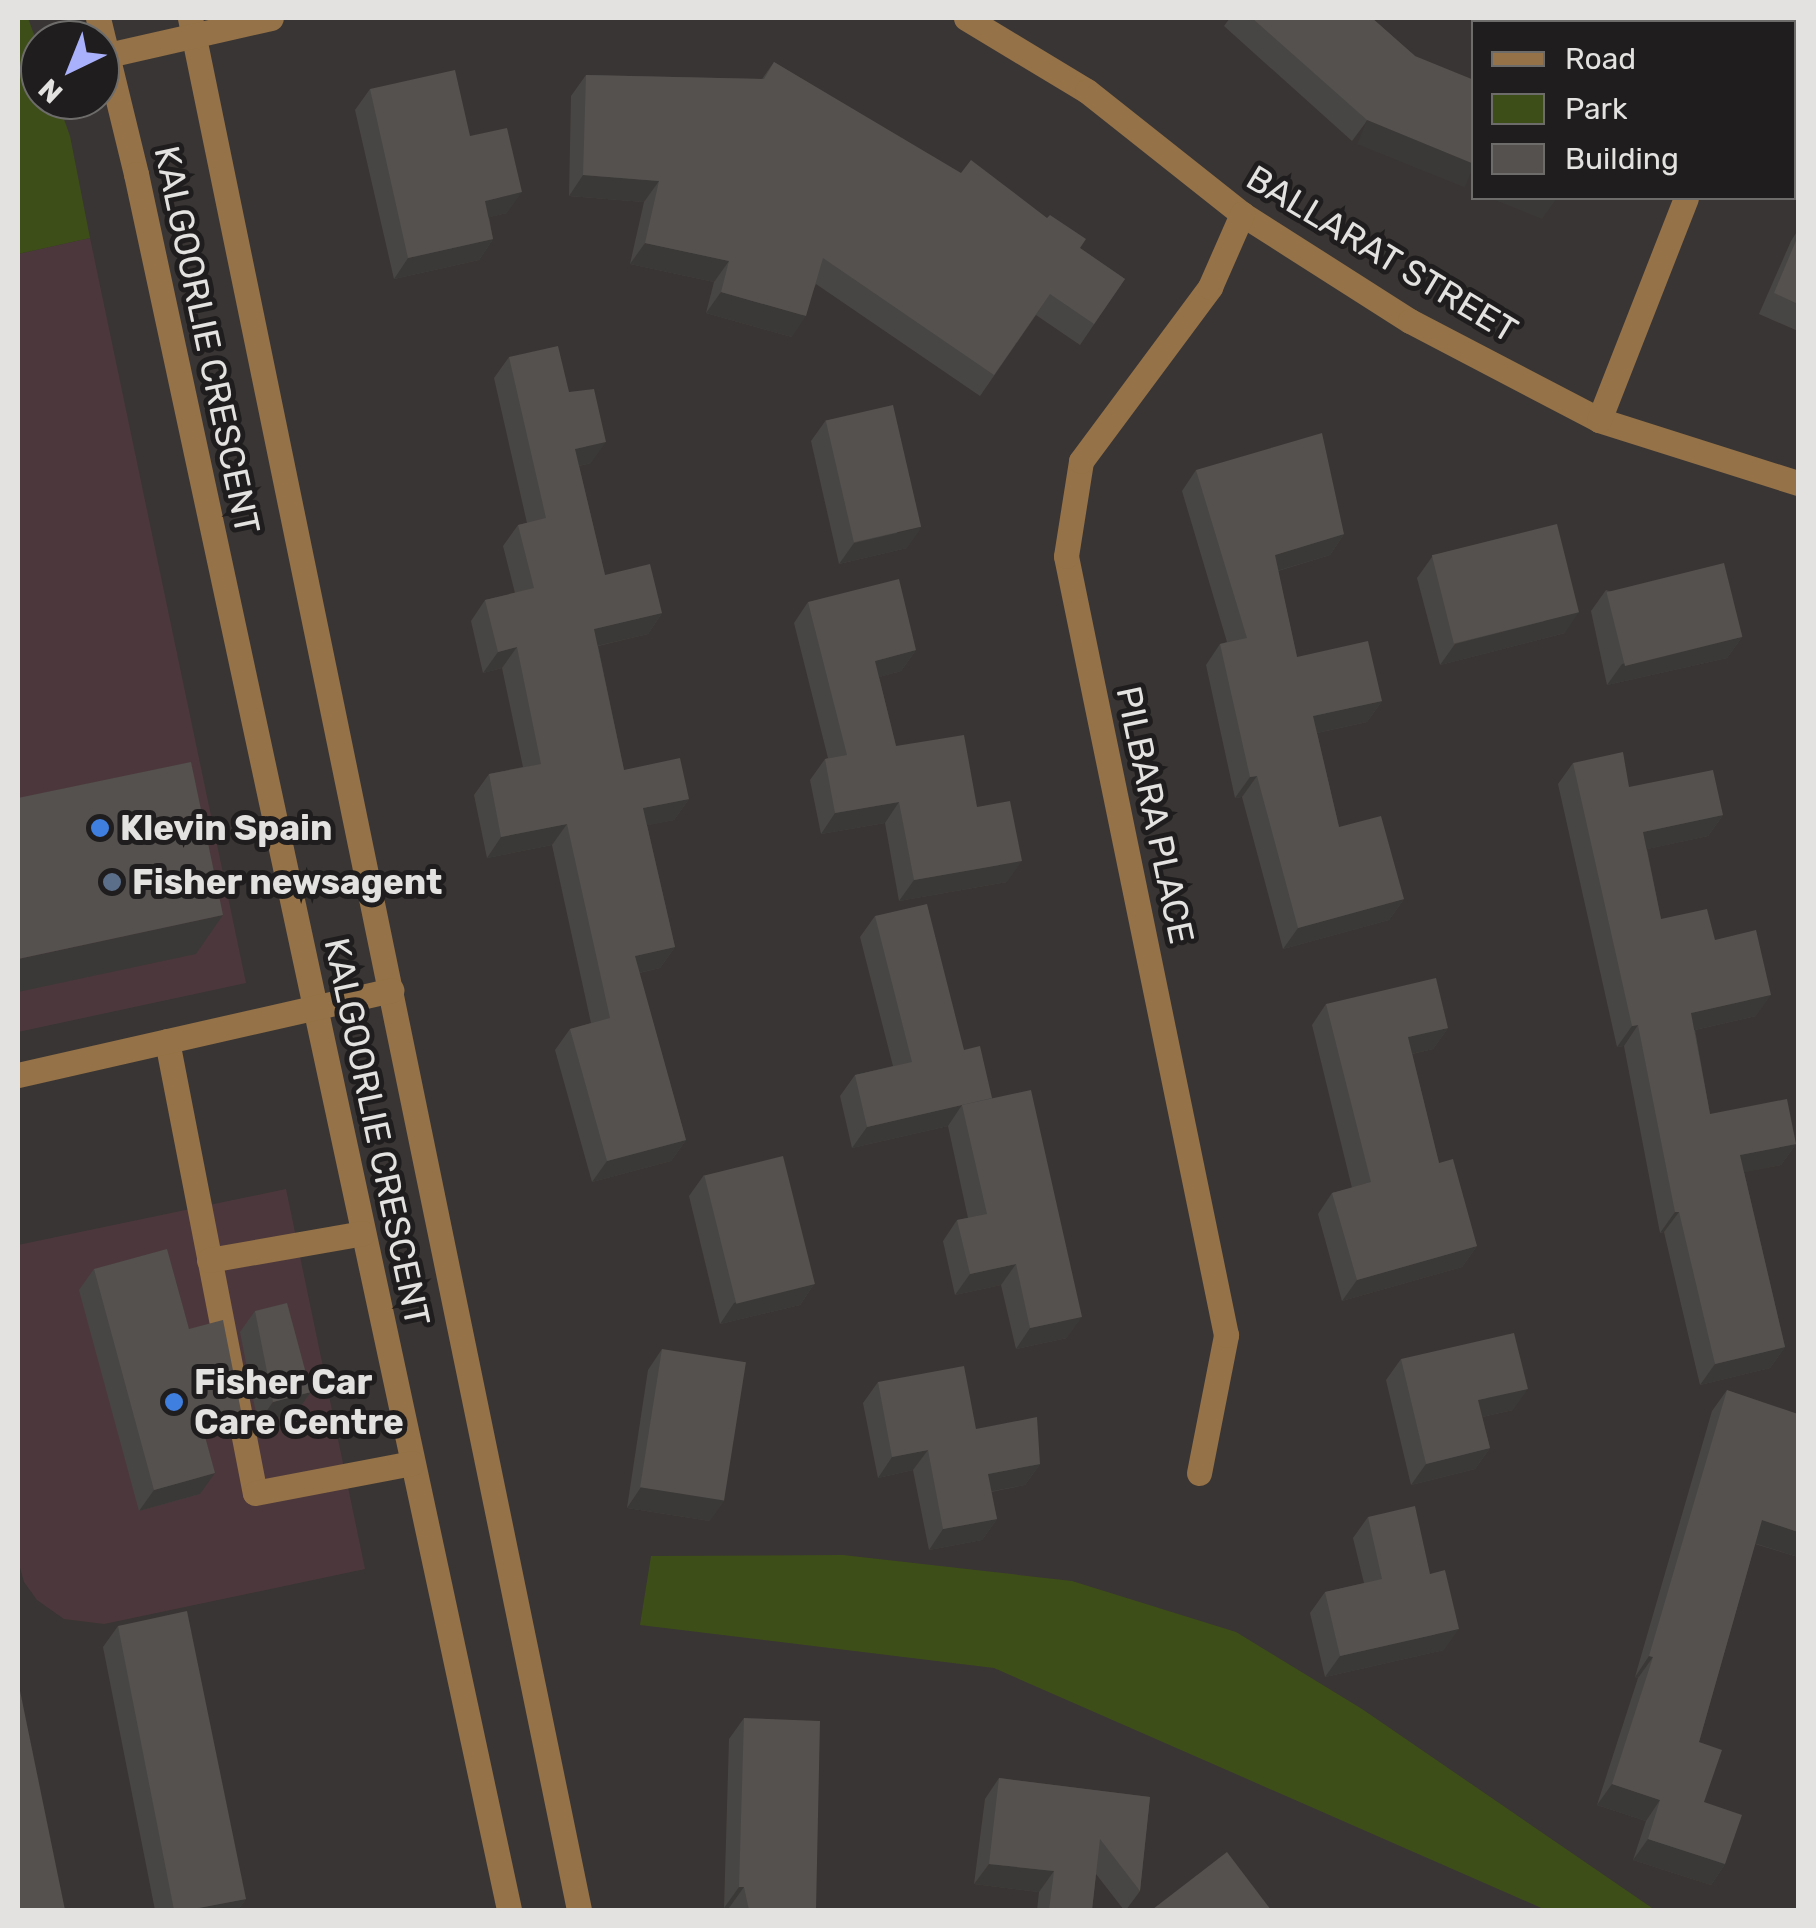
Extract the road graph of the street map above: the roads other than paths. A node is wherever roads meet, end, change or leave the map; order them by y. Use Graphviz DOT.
graph roads {
  1 [pos="271,18"];
  2 [pos="966,18"];
  3 [pos="193,28"];
  4 [pos="120,52"];
  5 [pos="120,111"];
  6 [pos="1685,200"];
  7 [pos="1242,214"];
  8 [pos="1598,420"];
  9 [pos="1798,482"];
  10 [pos="391,990"];
  11 [pos="314,1007"];
  12 [pos="167,1041"];
  13 [pos="18,1075"];
  14 [pos="363,1233"];
  15 [pos="210,1260"];
  16 [pos="412,1463"];
  17 [pos="1199,1473"];
  18 [pos="508,1910"];
  19 [pos="579,1910"];
  1 -- 3 [label="street"];
  2 -- 7 [label="street, BALLARAT STREET"];
  3 -- 4 [label="street"];
  3 -- 10 [label="street, KALGOORLIE CRESCENT"];
  5 -- 11 [label="street, KALGOORLIE CRESCENT"];
  6 -- 8 [label="street"];
  7 -- 8 [label="street, BALLARAT STREET"];
  7 -- 17 [label="street, PILBARA PLACE"];
  8 -- 9 [label="street, BALLARAT STREET"];
  10 -- 11 [label="street"];
  10 -- 19 [label="street, KALGOORLIE CRESCENT"];
  11 -- 12 [label="street"];
  11 -- 14 [label="street, KALGOORLIE CRESCENT"];
  12 -- 13 [label="street"];
  12 -- 15 [label="street"];
  14 -- 15 [label="street"];
  14 -- 16 [label="street, KALGOORLIE CRESCENT"];
  15 -- 16 [label="street"];
  16 -- 18 [label="street, KALGOORLIE CRESCENT"];
}
